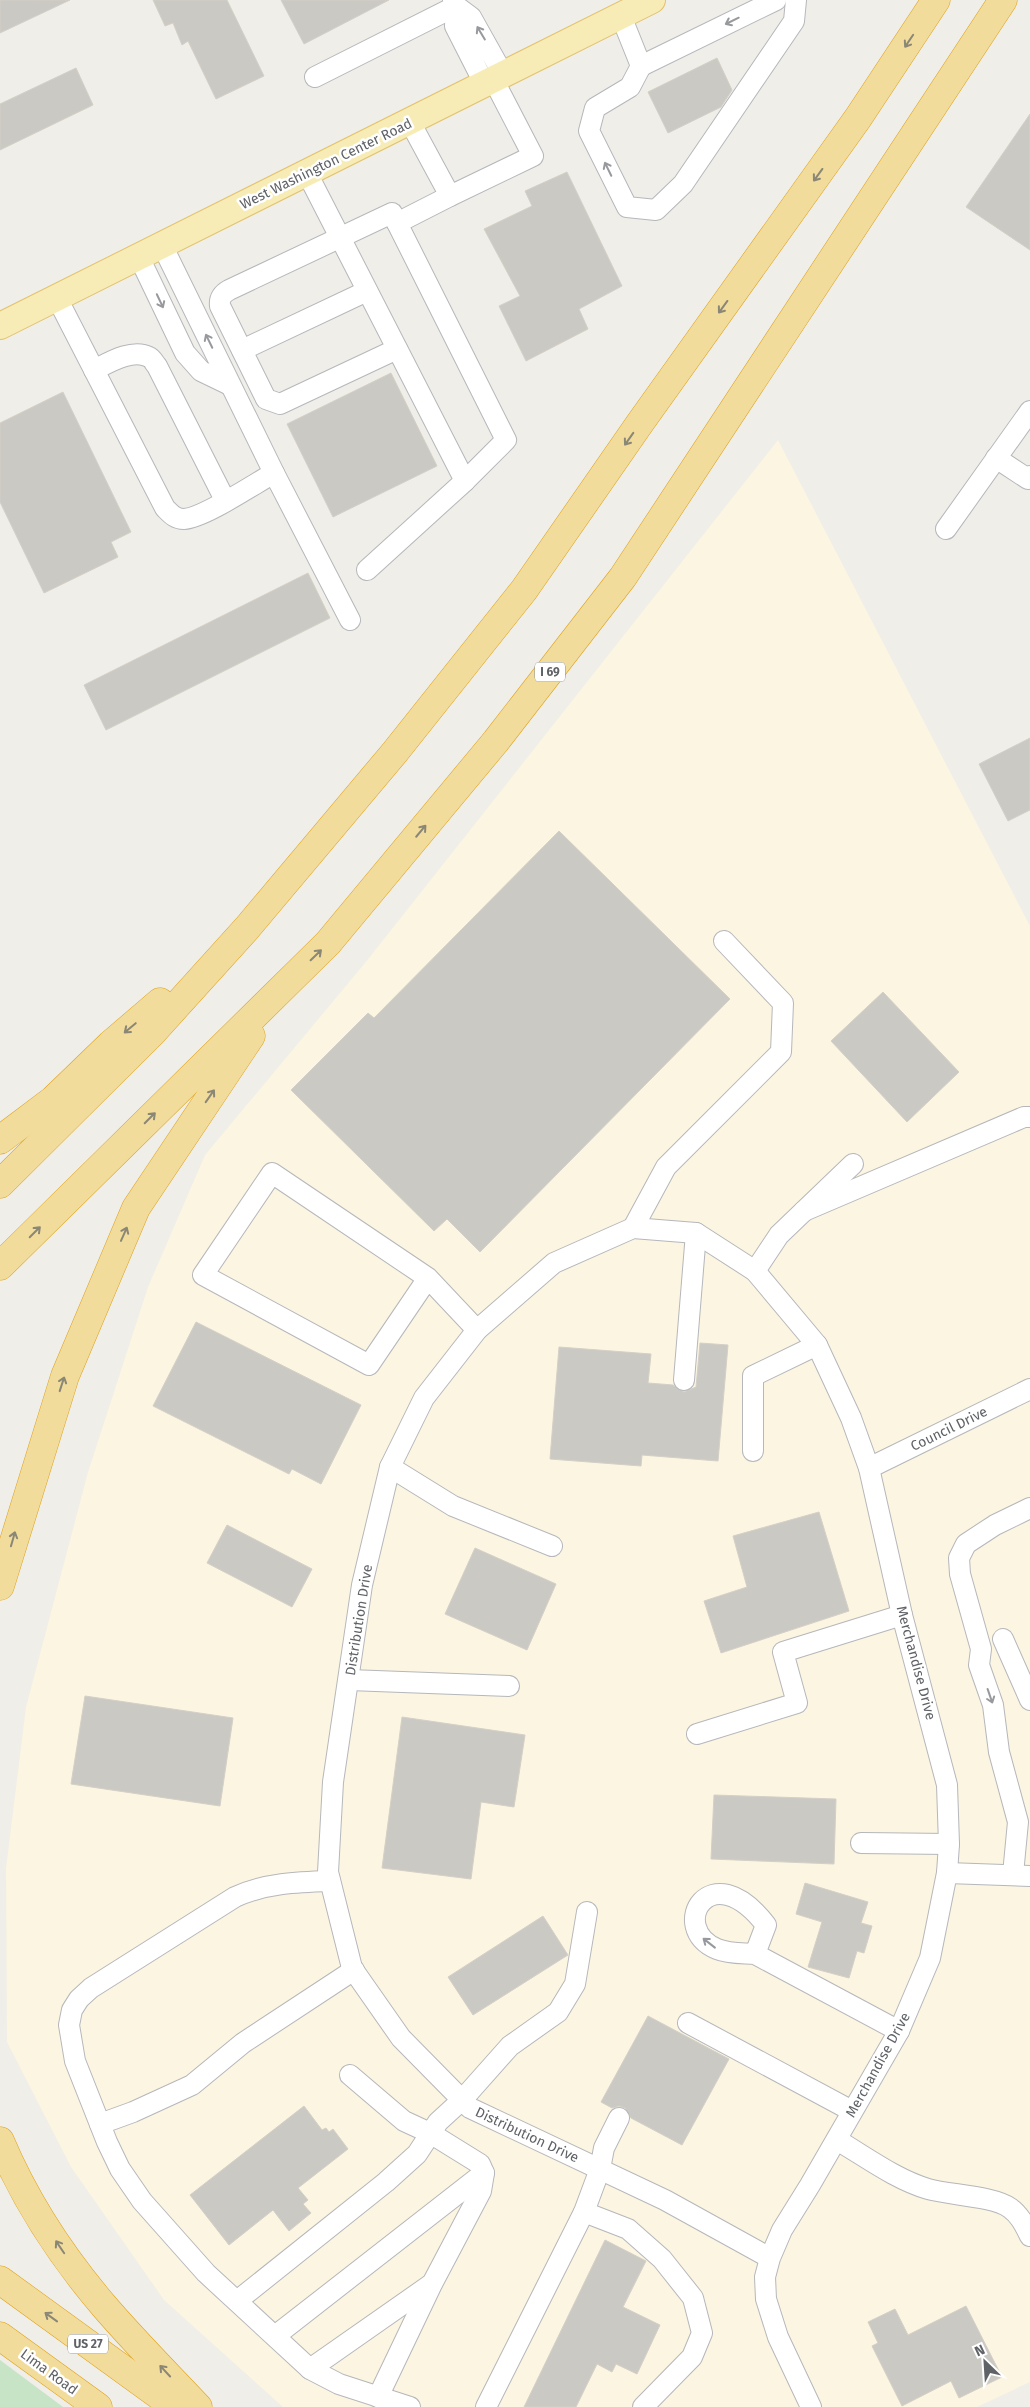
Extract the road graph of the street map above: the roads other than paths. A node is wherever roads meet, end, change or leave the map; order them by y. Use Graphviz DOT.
graph roads {
  1 [pos="652,0"];
  2 [pos="776,0"];
  3 [pos="796,0"];
  4 [pos="936,0"];
  5 [pos="1003,0"];
  6 [pos="454,3"];
  7 [pos="621,16"];
  8 [pos="641,66"];
  9 [pos="315,77"];
  10 [pos="495,80"];
  11 [pos="410,122"];
  12 [pos="307,173"];
  13 [pos="450,196"];
  14 [pos="397,223"];
  15 [pos="340,238"];
  16 [pos="162,245"];
  17 [pos="139,257"];
  18 [pos="367,291"];
  19 [pos="57,298"];
  20 [pos="0,326"];
  21 [pos="397,349"];
  22 [pos="242,350"];
  23 [pos="94,370"];
  24 [pos="230,385"];
  25 [pos="1030,411"];
  26 [pos="996,458"];
  27 [pos="274,473"];
  28 [pos="1029,479"];
  29 [pos="465,481"];
  30 [pos="225,500"];
  31 [pos="946,529"];
  32 [pos="367,570"];
  33 [pos="350,620"];
  34 [pos="247,928"];
  35 [pos="724,941"];
  36 [pos="288,982"];
  37 [pos="1030,1117"];
  38 [pos="0,1140"];
  39 [pos="853,1164"];
  40 [pos="0,1184"];
  41 [pos="804,1211"];
  42 [pos="633,1228"];
  43 [pos="696,1233"];
  44 [pos="0,1266"];
  45 [pos="755,1271"];
  46 [pos="428,1278"];
  47 [pos="477,1330"];
  48 [pos="817,1345"];
  49 [pos="684,1380"];
  50 [pos="1030,1389"];
  51 [pos="753,1451"];
  52 [pos="390,1467"];
  53 [pos="868,1468"];
  54 [pos="1030,1508"];
  55 [pos="552,1546"];
  56 [pos="0,1586"];
  57 [pos="902,1615"];
  58 [pos="1003,1639"];
  59 [pos="349,1680"];
  60 [pos="509,1686"];
  61 [pos="1030,1700"];
  62 [pos="697,1734"];
  63 [pos="861,1843"];
  64 [pos="949,1844"];
  65 [pos="947,1873"];
  66 [pos="1022,1875"];
  67 [pos="330,1881"];
  68 [pos="587,1912"];
  69 [pos="755,1954"];
  70 [pos="354,1970"];
  71 [pos="688,2023"];
  72 [pos="899,2031"];
  73 [pos="350,2075"];
  74 [pos="462,2100"];
  75 [pos="852,2111"];
  76 [pos="619,2118"];
  77 [pos="100,2124"];
  78 [pos="430,2133"];
  79 [pos="837,2140"];
  80 [pos="0,2141"];
  81 [pos="600,2169"];
  82 [pos="484,2173"];
  83 [pos="584,2212"];
  84 [pos="1030,2236"];
  85 [pos="770,2258"];
  86 [pos="0,2280"];
  87 [pos="432,2284"];
  88 [pos="237,2301"];
  89 [pos="0,2336"];
  90 [pos="275,2336"];
  91 [pos="310,2368"];
  92 [pos="378,2397"];
  93 [pos="98,2407"];
  94 [pos="176,2407"];
  95 [pos="198,2407"];
  96 [pos="410,2407"];
  97 [pos="486,2407"];
  98 [pos="643,2407"];
  99 [pos="811,2407"];
  1 -- 7 [label="main road, West Washington Center Road"];
  2 -- 8 [label="street, one-way"];
  3 -- 8 [label="street, one-way"];
  4 -- 34 [label="highway, one-way"];
  36 -- 5 [label="highway, I 69, one-way"];
  6 -- 9 [label="street"];
  6 -- 10 [label="street"];
  7 -- 8 [label="street"];
  7 -- 10 [label="main road, West Washington Center Road"];
  10 -- 11 [label="main road, West Washington Center Road"];
  10 -- 13 [label="street"];
  11 -- 12 [label="main road, West Washington Center Road"];
  11 -- 13 [label="street"];
  12 -- 15 [label="street"];
  12 -- 16 [label="main road, West Washington Center Road"];
  13 -- 14 [label="street"];
  14 -- 15 [label="street"];
  14 -- 29 [label="street"];
  15 -- 18 [label="street"];
  15 -- 22 [label="street"];
  16 -- 17 [label="main road, West Washington Center Road"];
  24 -- 16 [label="street, one-way"];
  17 -- 19 [label="main road, West Washington Center Road"];
  17 -- 24 [label="street, one-way"];
  18 -- 21 [label="street"];
  18 -- 22 [label="street"];
  19 -- 20 [label="main road, West Washington Center Road"];
  19 -- 23 [label="street"];
  21 -- 22 [label="street"];
  21 -- 29 [label="street"];
  23 -- 30 [label="street"];
  23 -- 30 [label="street"];
  24 -- 27 [label="street"];
  25 -- 26 [label="street"];
  26 -- 28 [label="street"];
  26 -- 31 [label="street"];
  27 -- 30 [label="street"];
  27 -- 33 [label="street"];
  29 -- 32 [label="street"];
  34 -- 38 [label="highway, one-way"];
  34 -- 40 [label="highway"];
  35 -- 42 [label="street"];
  44 -- 36 [label="highway, I 69, one-way"];
  56 -- 36 [label="highway, one-way"];
  37 -- 41 [label="street"];
  39 -- 41 [label="street"];
  41 -- 45 [label="street"];
  42 -- 43 [label="street, Distribution Drive"];
  42 -- 47 [label="street, Distribution Drive"];
  43 -- 45 [label="street, Distribution Drive"];
  43 -- 49 [label="street"];
  45 -- 48 [label="street, Distribution Drive"];
  46 -- 46 [label="street"];
  46 -- 47 [label="street"];
  47 -- 52 [label="street, Distribution Drive"];
  48 -- 51 [label="street"];
  48 -- 53 [label="street, Distribution Drive"];
  50 -- 53 [label="street, Council Drive"];
  52 -- 55 [label="street"];
  52 -- 59 [label="street, Distribution Drive"];
  53 -- 57 [label="street, Merchandise Drive"];
  54 -- 66 [label="street, one-way"];
  57 -- 62 [label="street"];
  57 -- 64 [label="street, Merchandise Drive"];
  58 -- 61 [label="street"];
  59 -- 60 [label="street"];
  59 -- 67 [label="street, Distribution Drive"];
  63 -- 64 [label="street"];
  64 -- 65 [label="street, Merchandise Drive"];
  65 -- 66 [label="street"];
  65 -- 72 [label="street, Merchandise Drive"];
  67 -- 70 [label="street, Distribution Drive"];
  67 -- 77 [label="street"];
  68 -- 74 [label="street"];
  69 -- 69 [label="street, one-way"];
  69 -- 72 [label="street"];
  70 -- 74 [label="street, Distribution Drive"];
  70 -- 77 [label="street"];
  71 -- 75 [label="street"];
  72 -- 75 [label="street, Merchandise Drive"];
  73 -- 78 [label="street"];
  74 -- 78 [label="street"];
  74 -- 81 [label="street, Distribution Drive"];
  75 -- 79 [label="street, Merchandise Drive"];
  76 -- 81 [label="street"];
  77 -- 88 [label="street"];
  78 -- 82 [label="street"];
  78 -- 88 [label="street"];
  79 -- 84 [label="street"];
  79 -- 85 [label="street, Merchandise Drive"];
  95 -- 80 [label="highway, one-way"];
  81 -- 83 [label="street"];
  81 -- 85 [label="street, Distribution Drive"];
  82 -- 87 [label="street"];
  82 -- 90 [label="street"];
  83 -- 97 [label="street"];
  83 -- 98 [label="street"];
  85 -- 99 [label="street, Merchandise Drive"];
  94 -- 86 [label="highway, US 27, one-way"];
  87 -- 91 [label="street"];
  87 -- 92 [label="street"];
  88 -- 90 [label="street"];
  89 -- 93 [label="highway, Lima Road"];
  90 -- 91 [label="street"];
  91 -- 92 [label="street"];
  92 -- 96 [label="street"];
}
